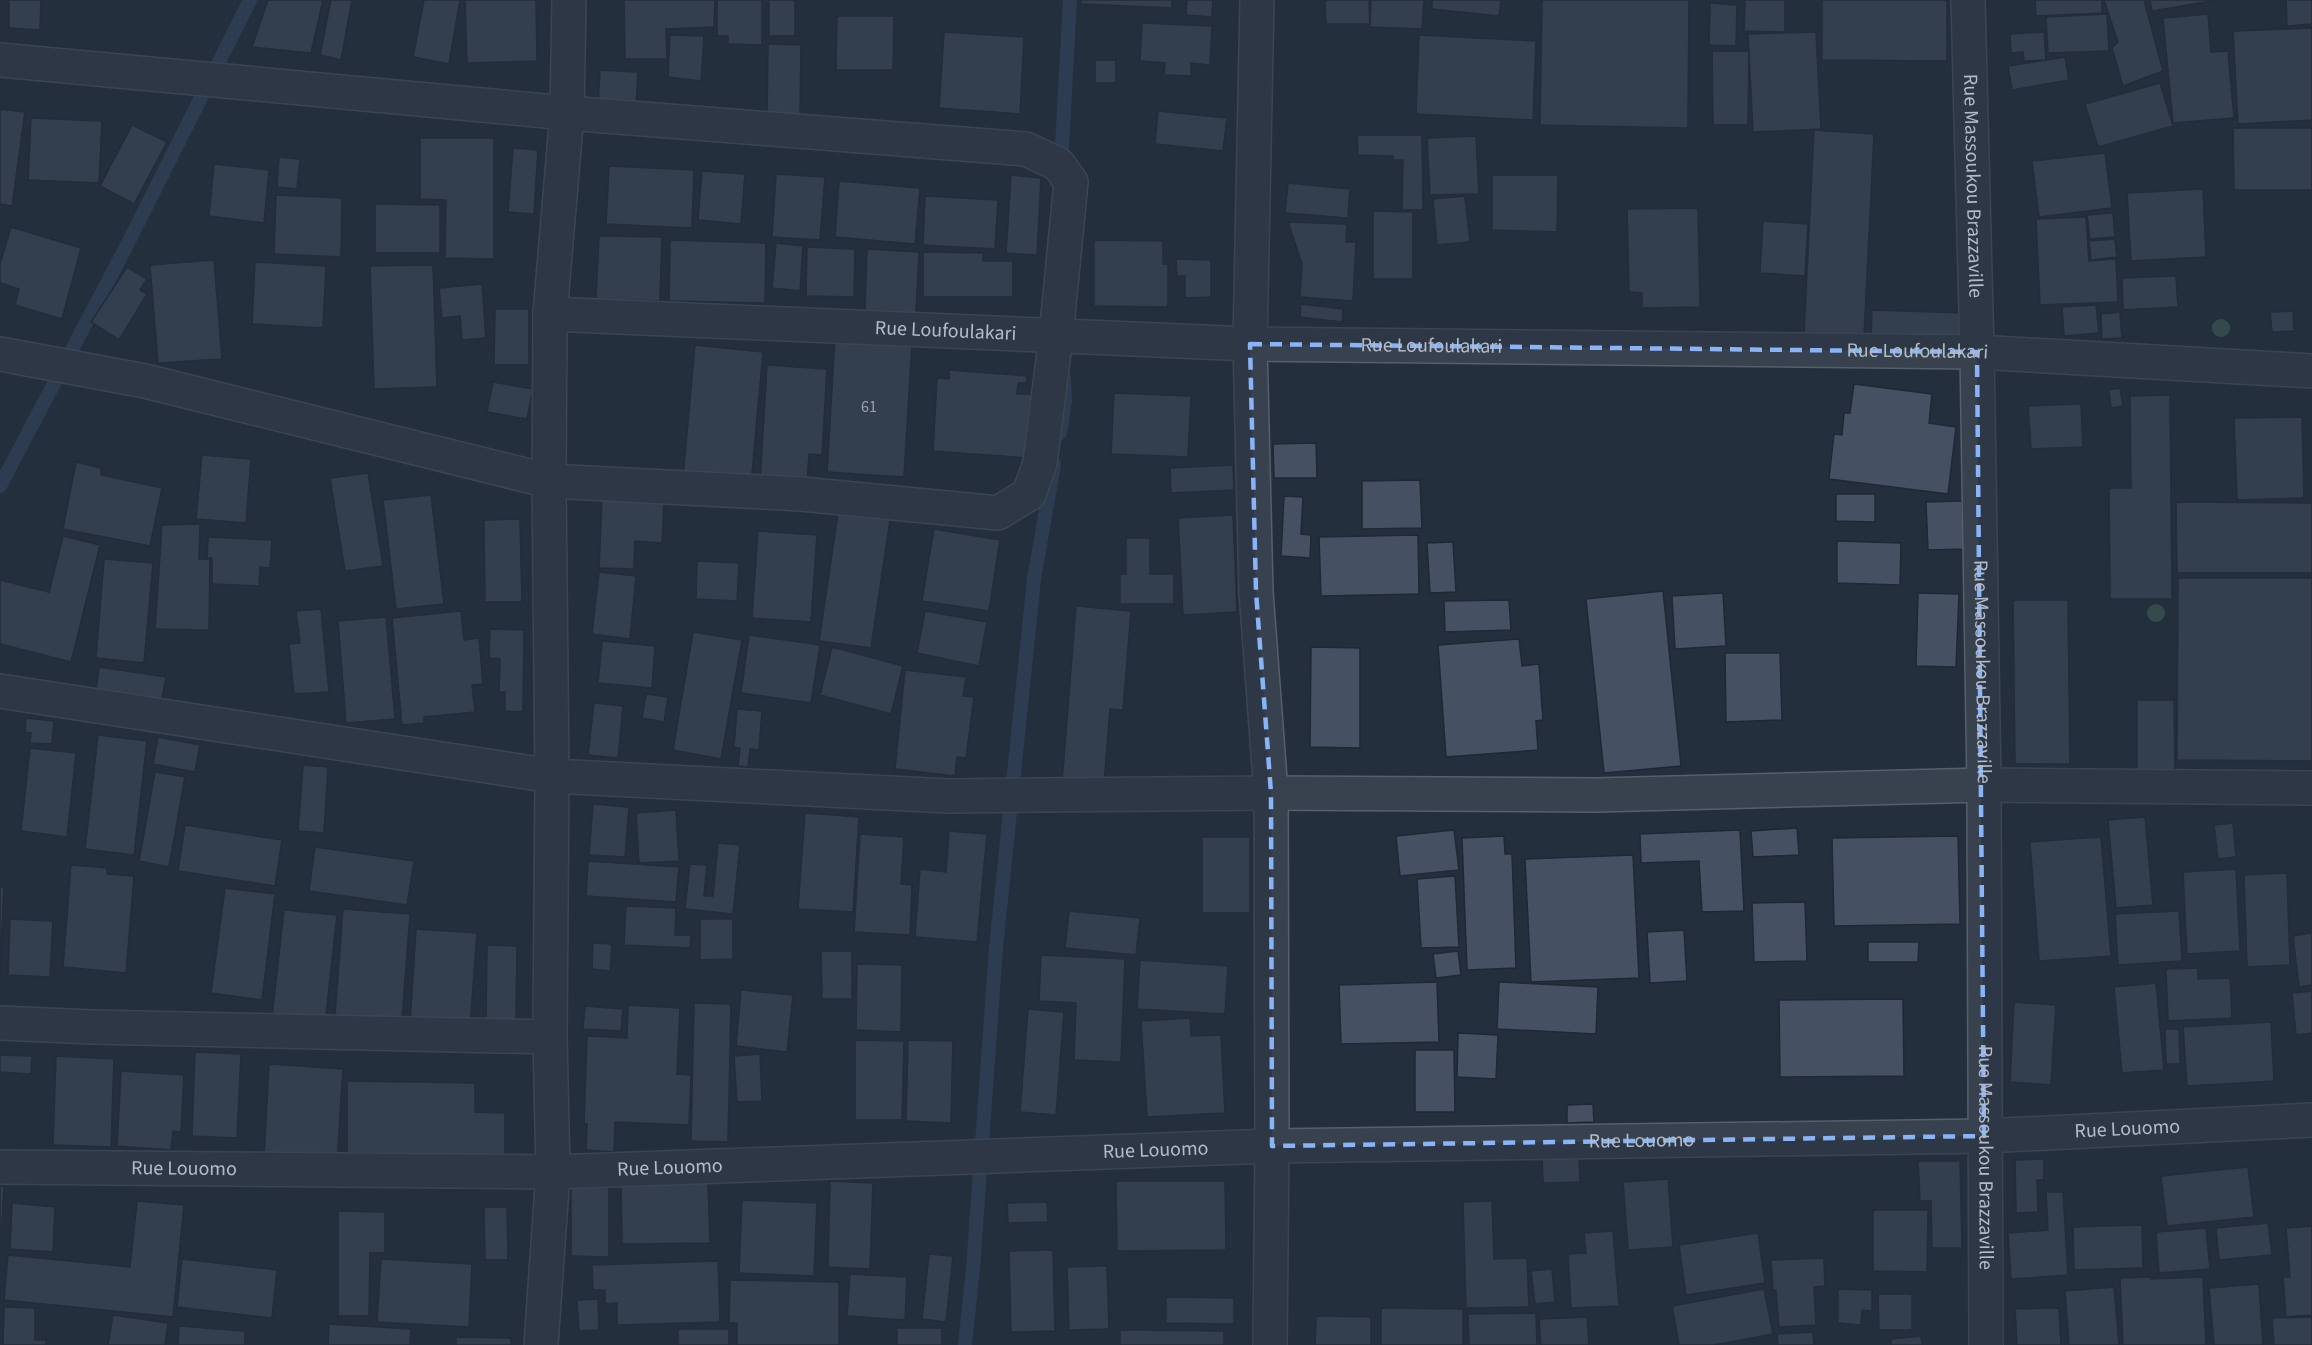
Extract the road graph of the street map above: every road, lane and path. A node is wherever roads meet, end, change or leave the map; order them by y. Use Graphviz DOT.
graph roads {
  1 [pos="569,0"];
  2 [pos="1257,0"];
  3 [pos="1968,0"];
  4 [pos="0,60"];
  5 [pos="567,113"];
  6 [pos="550,314"];
  7 [pos="1056,336"];
  8 [pos="1250,344"];
  9 [pos="1977,352"];
  10 [pos="0,354"];
  11 [pos="2312,371"];
  12 [pos="549,481"];
  13 [pos="0,691"];
  14 [pos="552,776"];
  15 [pos="1984,785"];
  16 [pos="2312,788"];
  17 [pos="1271,793"];
  18 [pos="0,1023"];
  19 [pos="550,1037"];
  20 [pos="2312,1120"];
  21 [pos="1984,1136"];
  22 [pos="1272,1146"];
  23 [pos="0,1167"];
  24 [pos="553,1172"];
  25 [pos="542,1345"];
  26 [pos="1270,1345"];
  27 [pos="1986,1345"];
  1 -- 5 [label="street"];
  2 -- 8 [label="street"];
  3 -- 9 [label="street, Rue Massoukou Brazzaville"];
  4 -- 5 [label="street"];
  5 -- 6 [label="street"];
  5 -- 7 [label="street"];
  6 -- 7 [label="street, Rue Loufoulakari"];
  6 -- 12 [label="street"];
  7 -- 8 [label="street, Rue Loufoulakari"];
  7 -- 12 [label="street"];
  8 -- 9 [label="street, Rue Loufoulakari"];
  8 -- 17 [label="street"];
  9 -- 11 [label="street, Rue Loufoulakari"];
  9 -- 15 [label="street, Rue Massoukou Brazzaville"];
  10 -- 12 [label="street"];
  12 -- 14 [label="street"];
  13 -- 14 [label="street"];
  14 -- 17 [label="street"];
  14 -- 19 [label="street"];
  15 -- 16 [label="street"];
  15 -- 17 [label="street"];
  15 -- 21 [label="street, Rue Massoukou Brazzaville"];
  17 -- 22 [label="street"];
  18 -- 19 [label="street"];
  19 -- 24 [label="street"];
  20 -- 21 [label="street, Rue Louomo"];
  21 -- 22 [label="street, Rue Louomo"];
  21 -- 27 [label="street, Rue Massoukou Brazzaville"];
  22 -- 24 [label="street, Rue Louomo"];
  22 -- 26 [label="street"];
  23 -- 24 [label="street, Rue Louomo"];
  24 -- 25 [label="street"];
}
